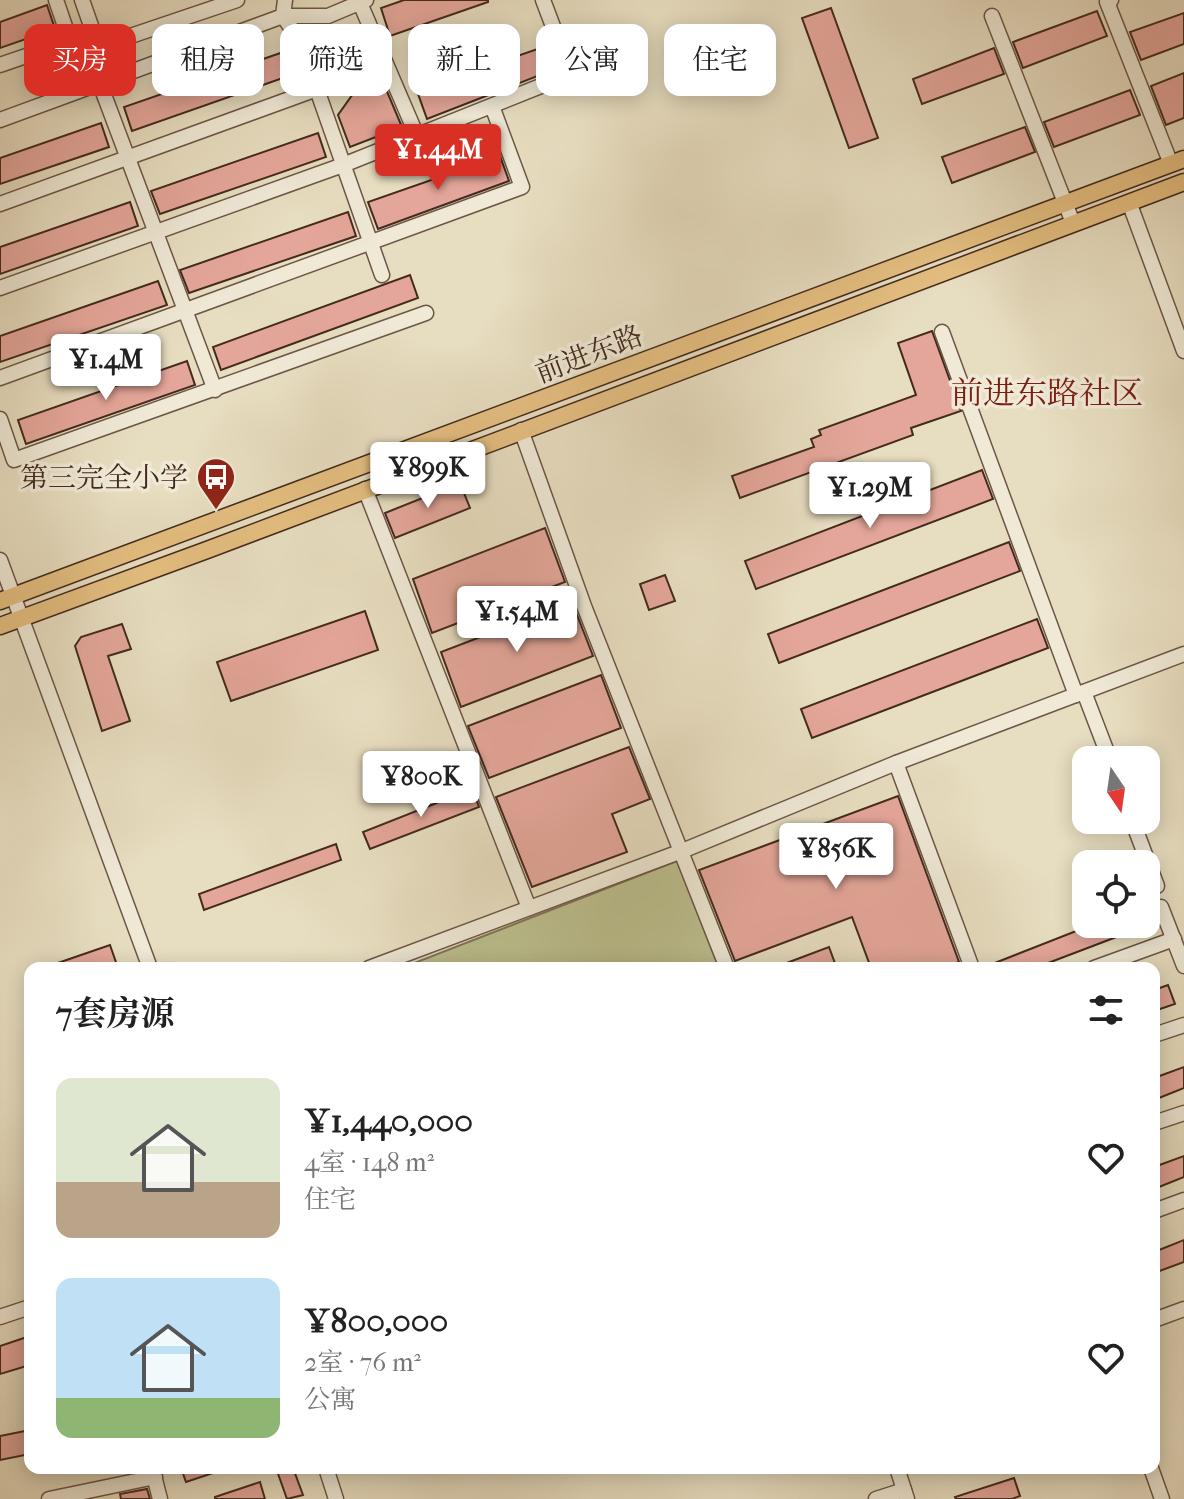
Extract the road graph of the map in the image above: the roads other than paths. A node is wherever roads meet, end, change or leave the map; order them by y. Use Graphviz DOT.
graph roads {
  1 [pos="56,0"];
  2 [pos="82,0"];
  3 [pos="237,0"];
  4 [pos="285,0"];
  5 [pos="543,0"];
  6 [pos="1111,0"];
  7 [pos="363,1"];
  8 [pos="283,16"];
  9 [pos="992,16"];
  10 [pos="64,24"];
  11 [pos="90,24"];
  12 [pos="288,24"];
  13 [pos="136,34"];
  14 [pos="24,57"];
  15 [pos="0,65"];
  16 [pos="136,71"];
  17 [pos="66,96"];
  18 [pos="109,96"];
  19 [pos="298,96"];
  20 [pos="319,96"];
  21 [pos="492,106"];
  22 [pos="0,120"];
  23 [pos="417,136"];
  24 [pos="128,158"];
  25 [pos="1177,162"];
  26 [pos="343,165"];
  27 [pos="1184,182"];
  28 [pos="1129,202"];
  29 [pos="1065,203"];
  30 [pos="0,204"];
  31 [pos="1073,223"];
  32 [pos="156,232"];
  33 [pos="371,244"];
  34 [pos="382,275"];
  35 [pos="0,288"];
  36 [pos="185,311"];
  37 [pos="426,313"];
  38 [pos="942,332"];
  39 [pos="1184,351"];
  40 [pos="0,378"];
  41 [pos="215,390"];
  42 [pos="0,419"];
  43 [pos="521,430"];
  44 [pos="365,489"];
  45 [pos="0,560"];
  46 [pos="6,599"];
  47 [pos="21,618"];
  48 [pos="0,626"];
  49 [pos="1184,654"];
  50 [pos="1080,694"];
  51 [pos="1104,746"];
  52 [pos="896,763"];
  53 [pos="682,851"];
  54 [pos="1161,907"];
  55 [pos="529,908"];
  56 [pos="1174,939"];
  57 [pos="148,962"];
  58 [pos="385,962"];
  59 [pos="725,962"];
  60 [pos="970,962"];
  61 [pos="1111,962"];
  62 [pos="1184,966"];
  63 [pos="1184,1025"];
  64 [pos="1160,1033"];
  65 [pos="1184,1113"];
  66 [pos="1160,1121"];
  67 [pos="1184,1200"];
  68 [pos="1160,1209"];
  69 [pos="24,1309"];
  70 [pos="1184,1309"];
  71 [pos="0,1317"];
  72 [pos="1160,1318"];
  73 [pos="145,1474"];
  74 [pos="154,1474"];
  75 [pos="328,1474"];
  76 [pos="899,1474"];
  77 [pos="1153,1474"];
  78 [pos="906,1494"];
  79 [pos="49,1499"];
  80 [pos="160,1499"];
  81 [pos="336,1499"];
  82 [pos="876,1499"];
  83 [pos="1162,1499"];
  1 -- 10 [label="street"];
  2 -- 11 [label="street"];
  3 -- 13 [label="street"];
  4 -- 8 [label="street"];
  5 -- 21 [label="street"];
  6 -- 25 [label="street"];
  7 -- 8 [label="street"];
  7 -- 23 [label="street"];
  8 -- 12 [label="street"];
  8 -- 16 [label="street"];
  9 -- 29 [label="street"];
  14 -- 15 [label="street"];
  17 -- 22 [label="street"];
  18 -- 24 [label="street"];
  19 -- 24 [label="street"];
  20 -- 26 [label="street"];
  21 -- 23 [label="street"];
  21 -- 33 [label="street"];
  23 -- 26 [label="street"];
  24 -- 30 [label="street"];
  24 -- 32 [label="street"];
  25 -- 29 [label="main road, 前进东路"];
  26 -- 32 [label="street"];
  26 -- 33 [label="street"];
  27 -- 28 [label="main road, 前进东路"];
  28 -- 31 [label="main road, 前进东路"];
  28 -- 39 [label="street"];
  29 -- 31 [label="street"];
  29 -- 46 [label="main road, 前进东路"];
  31 -- 43 [label="main road, 前进东路"];
  32 -- 35 [label="street"];
  32 -- 36 [label="street"];
  33 -- 34 [label="street"];
  33 -- 36 [label="street"];
  36 -- 40 [label="street"];
  36 -- 41 [label="street"];
  37 -- 41 [label="street"];
  38 -- 50 [label="street"];
  41 -- 42 [label="street"];
  43 -- 44 [label="main road, 前进东路"];
  43 -- 53 [label="street"];
  44 -- 47 [label="main road, 前进东路"];
  44 -- 55 [label="street"];
  45 -- 46 [label="street"];
  46 -- 47 [label="street"];
  47 -- 48 [label="main road, 前进东路"];
  47 -- 57 [label="street"];
  49 -- 50 [label="street"];
  50 -- 51 [label="street"];
  50 -- 52 [label="street"];
  52 -- 53 [label="street"];
  52 -- 60 [label="street"];
  53 -- 55 [label="street"];
  53 -- 59 [label="street"];
  54 -- 56 [label="street"];
  55 -- 58 [label="street"];
  56 -- 61 [label="street"];
  56 -- 62 [label="street"];
  63 -- 64 [label="street"];
  65 -- 66 [label="street"];
  67 -- 68 [label="street"];
  69 -- 71 [label="street"];
  70 -- 72 [label="street"];
  73 -- 79 [label="street"];
  74 -- 80 [label="street"];
  75 -- 81 [label="street"];
  76 -- 78 [label="street"];
  77 -- 83 [label="street"];
  78 -- 82 [label="street"];
}
